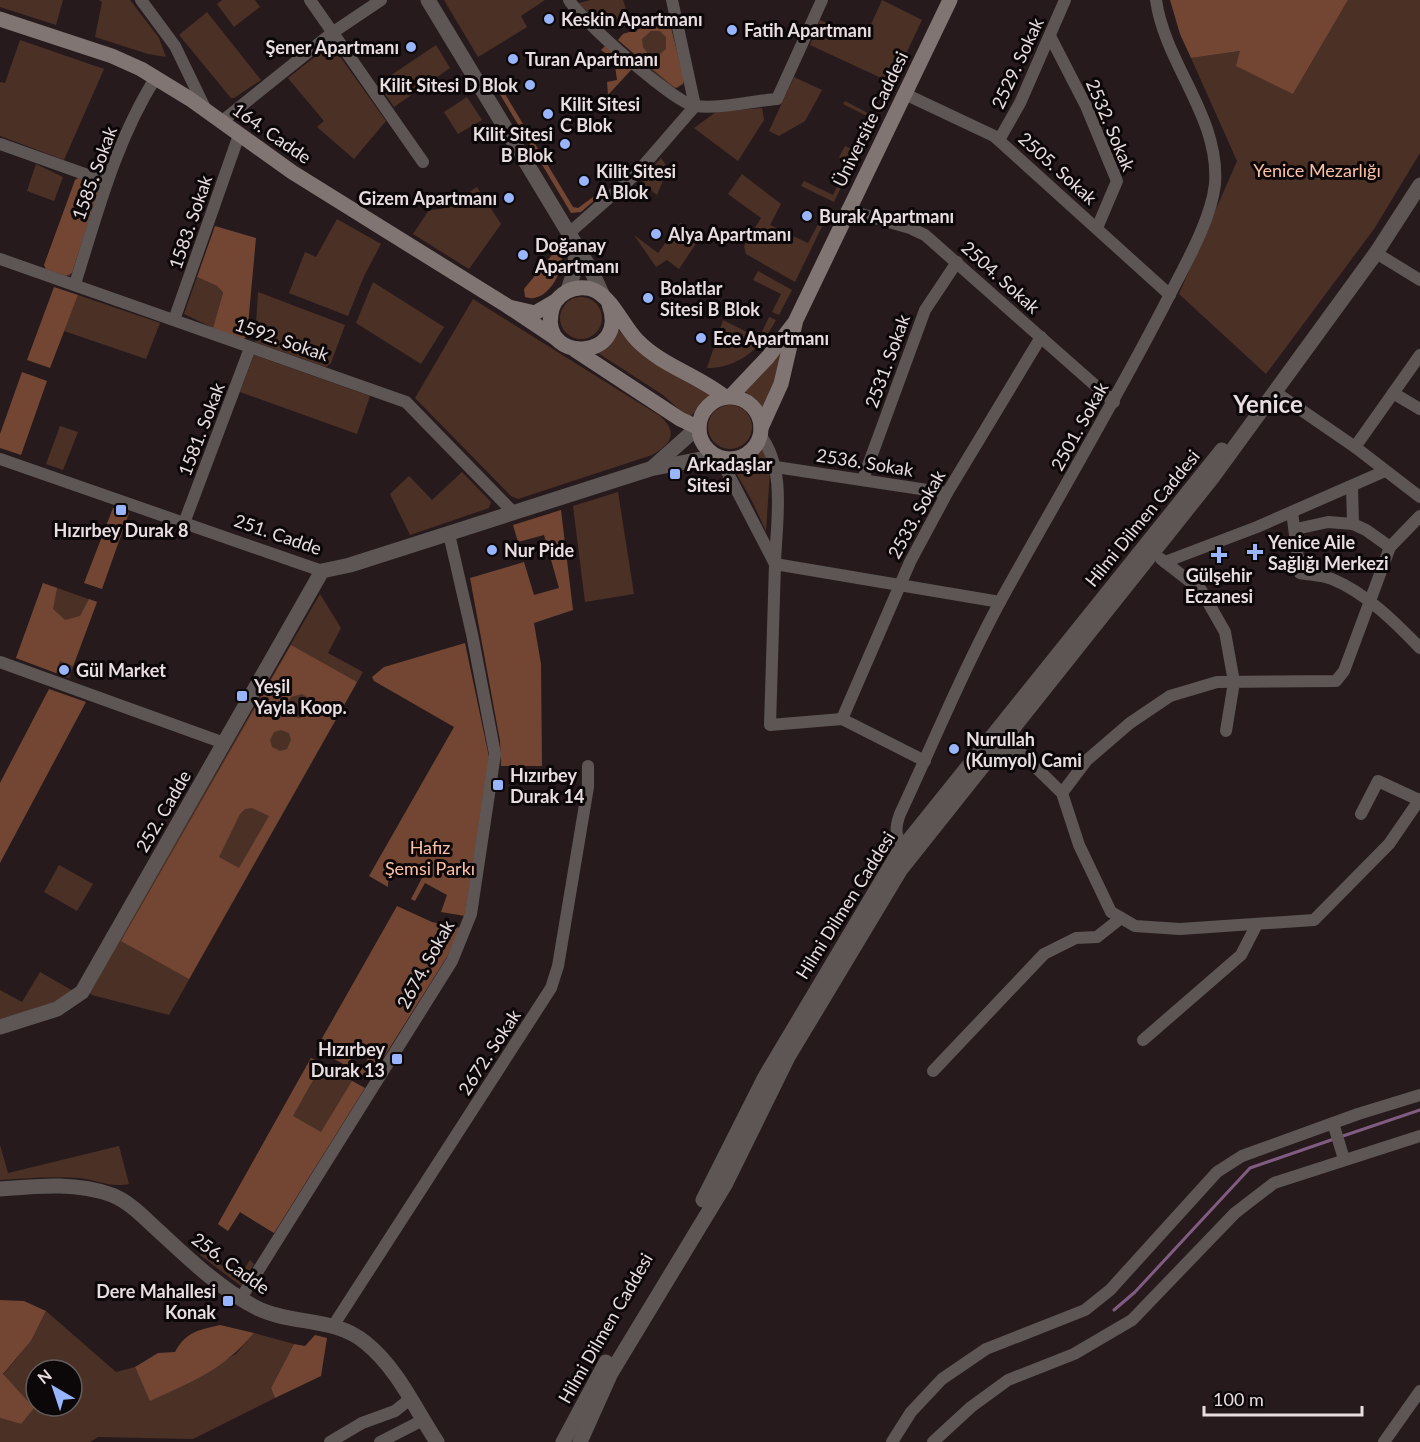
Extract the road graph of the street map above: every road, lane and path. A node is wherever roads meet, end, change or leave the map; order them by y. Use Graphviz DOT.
graph roads {
  1 [pos="141,0"];
  2 [pos="310,0"];
  3 [pos="381,0"];
  4 [pos="428,0"];
  5 [pos="569,0"];
  6 [pos="672,0"];
  7 [pos="822,0"];
  8 [pos="950,0"];
  9 [pos="1065,0"];
  10 [pos="1156,0"];
  11 [pos="0,19"];
  12 [pos="332,33"];
  13 [pos="1050,36"];
  14 [pos="156,77"];
  15 [pos="905,94"];
  16 [pos="695,106"];
  17 [pos="206,110"];
  18 [pos="221,122"];
  19 [pos="239,135"];
  20 [pos="999,140"];
  21 [pos="0,144"];
  22 [pos="423,162"];
  23 [pos="107,182"];
  24 [pos="1420,185"];
  25 [pos="847,210"];
  26 [pos="1097,228"];
  27 [pos="570,238"];
  28 [pos="1376,253"];
  29 [pos="0,260"];
  30 [pos="957,262"];
  31 [pos="1420,280"];
  32 [pos="75,284"];
  33 [pos="568,290"];
  34 [pos="1170,295"];
  35 [pos="606,300"];
  36 [pos="554,302"];
  37 [pos="509,307"];
  38 [pos="174,320"];
  39 [pos="795,321"];
  40 [pos="1041,337"];
  41 [pos="557,339"];
  42 [pos="250,348"];
  43 [pos="575,350"];
  44 [pos="1420,355"];
  45 [pos="1275,392"];
  46 [pos="1393,393"];
  47 [pos="728,397"];
  48 [pos="1114,402"];
  49 [pos="1420,410"];
  50 [pos="1260,412"];
  51 [pos="699,430"];
  52 [pos="761,431"];
  53 [pos="1355,447"];
  54 [pos="718,457"];
  55 [pos="0,459"];
  56 [pos="776,467"];
  57 [pos="650,469"];
  58 [pos="1385,471"];
  59 [pos="863,479"];
  60 [pos="1352,486"];
  61 [pos="948,493"];
  62 [pos="1420,497"];
  63 [pos="1292,512"];
  64 [pos="514,513"];
  65 [pos="1420,516"];
  66 [pos="184,523"];
  67 [pos="1353,524"];
  68 [pos="1296,529"];
  69 [pos="449,534"];
  70 [pos="1390,547"];
  71 [pos="1159,557"];
  72 [pos="775,564"];
  73 [pos="321,571"];
  74 [pos="900,583"];
  75 [pos="1000,602"];
  76 [pos="1369,603"];
  77 [pos="1420,648"];
  78 [pos="0,663"];
  79 [pos="1234,682"];
  80 [pos="843,718"];
  81 [pos="1226,730"];
  82 [pos="224,743"];
  83 [pos="994,751"];
  84 [pos="925,761"];
  85 [pos="588,766"];
  86 [pos="1062,793"];
  87 [pos="1420,800"];
  88 [pos="1361,814"];
  89 [pos="908,850"];
  90 [pos="1121,918"];
  91 [pos="1257,924"];
  92 [pos="0,1028"];
  93 [pos="1143,1040"];
  94 [pos="933,1071"];
  95 [pos="1420,1095"];
  96 [pos="1335,1129"];
  97 [pos="1420,1136"];
  98 [pos="1344,1157"];
  99 [pos="0,1189"];
  100 [pos="241,1298"];
  101 [pos="333,1326"];
  102 [pos="596,1391"];
  103 [pos="1420,1391"];
  104 [pos="410,1399"];
  105 [pos="423,1420"];
  106 [pos="330,1442"];
  107 [pos="380,1442"];
  108 [pos="437,1442"];
  109 [pos="563,1442"];
  110 [pos="580,1442"];
  111 [pos="892,1442"];
  112 [pos="933,1442"];
  113 [pos="1384,1442"];
  1 -- 17 [label="street"];
  2 -- 12 [label="street"];
  3 -- 12 [label="street"];
  4 -- 27 [label="street"];
  5 -- 16 [label="street"];
  6 -- 16 [label="street"];
  7 -- 16 [label="street"];
  8 -- 15 [label="main road, Üniversite Caddesi"];
  9 -- 13 [label="street, 2529. Sokak"];
  10 -- 34 [label="street, 2501. Sokak"];
  11 -- 14 [label="main road, 164. Cadde"];
  12 -- 18 [label="street"];
  12 -- 22 [label="street"];
  13 -- 20 [label="street, 2529. Sokak"];
  13 -- 26 [label="street, 2532. Sokak"];
  14 -- 17 [label="main road, 164. Cadde"];
  14 -- 23 [label="street, 1585. Sokak"];
  15 -- 20 [label="street, 2505. Sokak"];
  15 -- 25 [label="main road, Üniversite Caddesi"];
  16 -- 27 [label="street"];
  17 -- 18 [label="main road, 164. Cadde"];
  18 -- 19 [label="main road, 164. Cadde"];
  19 -- 37 [label="main road, 164. Cadde"];
  19 -- 38 [label="street, 1583. Sokak"];
  20 -- 26 [label="street, 2505. Sokak"];
  21 -- 23 [label="street"];
  23 -- 32 [label="street, 1585. Sokak"];
  24 -- 28 [label="street, Hilmi Dilmen Caddesi"];
  25 -- 30 [label="street, 2504. Sokak"];
  25 -- 39 [label="main road, Üniversite Caddesi"];
  26 -- 34 [label="street, 2505. Sokak"];
  27 -- 33 [label="street"];
  27 -- 35 [label="street"];
  28 -- 31 [label="street"];
  28 -- 45 [label="street, Hilmi Dilmen Caddesi"];
  29 -- 32 [label="street, 1592. Sokak"];
  30 -- 40 [label="street, 2504. Sokak"];
  30 -- 59 [label="street, 2531. Sokak"];
  32 -- 38 [label="street, 1592. Sokak"];
  33 -- 35 [label="main road"];
  33 -- 36 [label="main road"];
  34 -- 48 [label="street, 2501. Sokak"];
  35 -- 43 [label="main road"];
  35 -- 47 [label="main road"];
  36 -- 37 [label="main road, 164. Cadde"];
  36 -- 41 [label="main road"];
  37 -- 41 [label="main road, 164. Cadde"];
  38 -- 42 [label="street, 1592. Sokak"];
  39 -- 47 [label="main road, Üniversite Caddesi"];
  39 -- 52 [label="main road, Üniversite Caddesi"];
  40 -- 48 [label="street, 2504. Sokak"];
  40 -- 61 [label="street, 2533. Sokak"];
  41 -- 43 [label="main road"];
  42 -- 64 [label="street, 1592. Sokak"];
  42 -- 66 [label="street, 1581. Sokak"];
  43 -- 51 [label="main road"];
  44 -- 46 [label="street"];
  45 -- 50 [label="street, Hilmi Dilmen Caddesi"];
  45 -- 53 [label="street"];
  46 -- 49 [label="street"];
  46 -- 53 [label="street"];
  47 -- 51 [label="main road"];
  47 -- 52 [label="main road"];
  48 -- 75 [label="street, 2501. Sokak"];
  50 -- 71 [label="street, Hilmi Dilmen Caddesi"];
  50 -- 89 [label="street, Hilmi Dilmen Caddesi"];
  51 -- 54 [label="main road"];
  51 -- 57 [label="street, 251. Cadde"];
  52 -- 54 [label="main road"];
  52 -- 56 [label="street"];
  53 -- 58 [label="street"];
  54 -- 57 [label="street, 251. Cadde"];
  54 -- 72 [label="street"];
  55 -- 66 [label="street, 251. Cadde"];
  56 -- 59 [label="street, 2536. Sokak"];
  56 -- 72 [label="street"];
  57 -- 64 [label="street, 251. Cadde"];
  58 -- 60 [label="street"];
  58 -- 62 [label="street"];
  59 -- 61 [label="street, 2536. Sokak"];
  60 -- 63 [label="street"];
  60 -- 67 [label="street"];
  61 -- 74 [label="street, 2533. Sokak"];
  63 -- 68 [label="street"];
  63 -- 71 [label="street"];
  64 -- 69 [label="street, 251. Cadde"];
  65 -- 70 [label="street"];
  66 -- 73 [label="street, 251. Cadde"];
  67 -- 68 [label="street"];
  67 -- 70 [label="street"];
  68 -- 76 [label="street"];
  69 -- 73 [label="street, 251. Cadde"];
  69 -- 100 [label="street, 2674. Sokak"];
  70 -- 76 [label="street"];
  71 -- 79 [label="street"];
  71 -- 83 [label="street, Hilmi Dilmen Caddesi"];
  72 -- 74 [label="street"];
  72 -- 80 [label="street"];
  73 -- 82 [label="street, 252. Cadde"];
  74 -- 75 [label="street"];
  74 -- 80 [label="street, 2533. Sokak"];
  75 -- 84 [label="street, 2501. Sokak"];
  76 -- 77 [label="street"];
  76 -- 79 [label="street"];
  78 -- 82 [label="street"];
  79 -- 81 [label="street"];
  79 -- 86 [label="street"];
  80 -- 84 [label="street"];
  82 -- 92 [label="street, 252. Cadde"];
  83 -- 86 [label="street"];
  83 -- 89 [label="street, Hilmi Dilmen Caddesi"];
  84 -- 89 [label="street, 2501. Sokak"];
  85 -- 101 [label="street, 2672. Sokak"];
  86 -- 90 [label="street"];
  87 -- 88 [label="street"];
  87 -- 91 [label="street"];
  89 -- 102 [label="street, Hilmi Dilmen Caddesi"];
  90 -- 91 [label="street"];
  90 -- 94 [label="street"];
  91 -- 93 [label="street"];
  95 -- 96 [label="street"];
  96 -- 98 [label="street"];
  96 -- 111 [label="street"];
  97 -- 98 [label="street"];
  98 -- 112 [label="street"];
  99 -- 100 [label="street, 256. Cadde"];
  100 -- 101 [label="street, 256. Cadde"];
  101 -- 104 [label="street, 256. Cadde"];
  102 -- 109 [label="street, Hilmi Dilmen Caddesi"];
  102 -- 110 [label="street, Hilmi Dilmen Caddesi"];
  103 -- 113 [label="street"];
  104 -- 105 [label="street, 256. Cadde"];
  104 -- 106 [label="street"];
  105 -- 107 [label="street"];
  105 -- 108 [label="street, 256. Cadde"];
}
